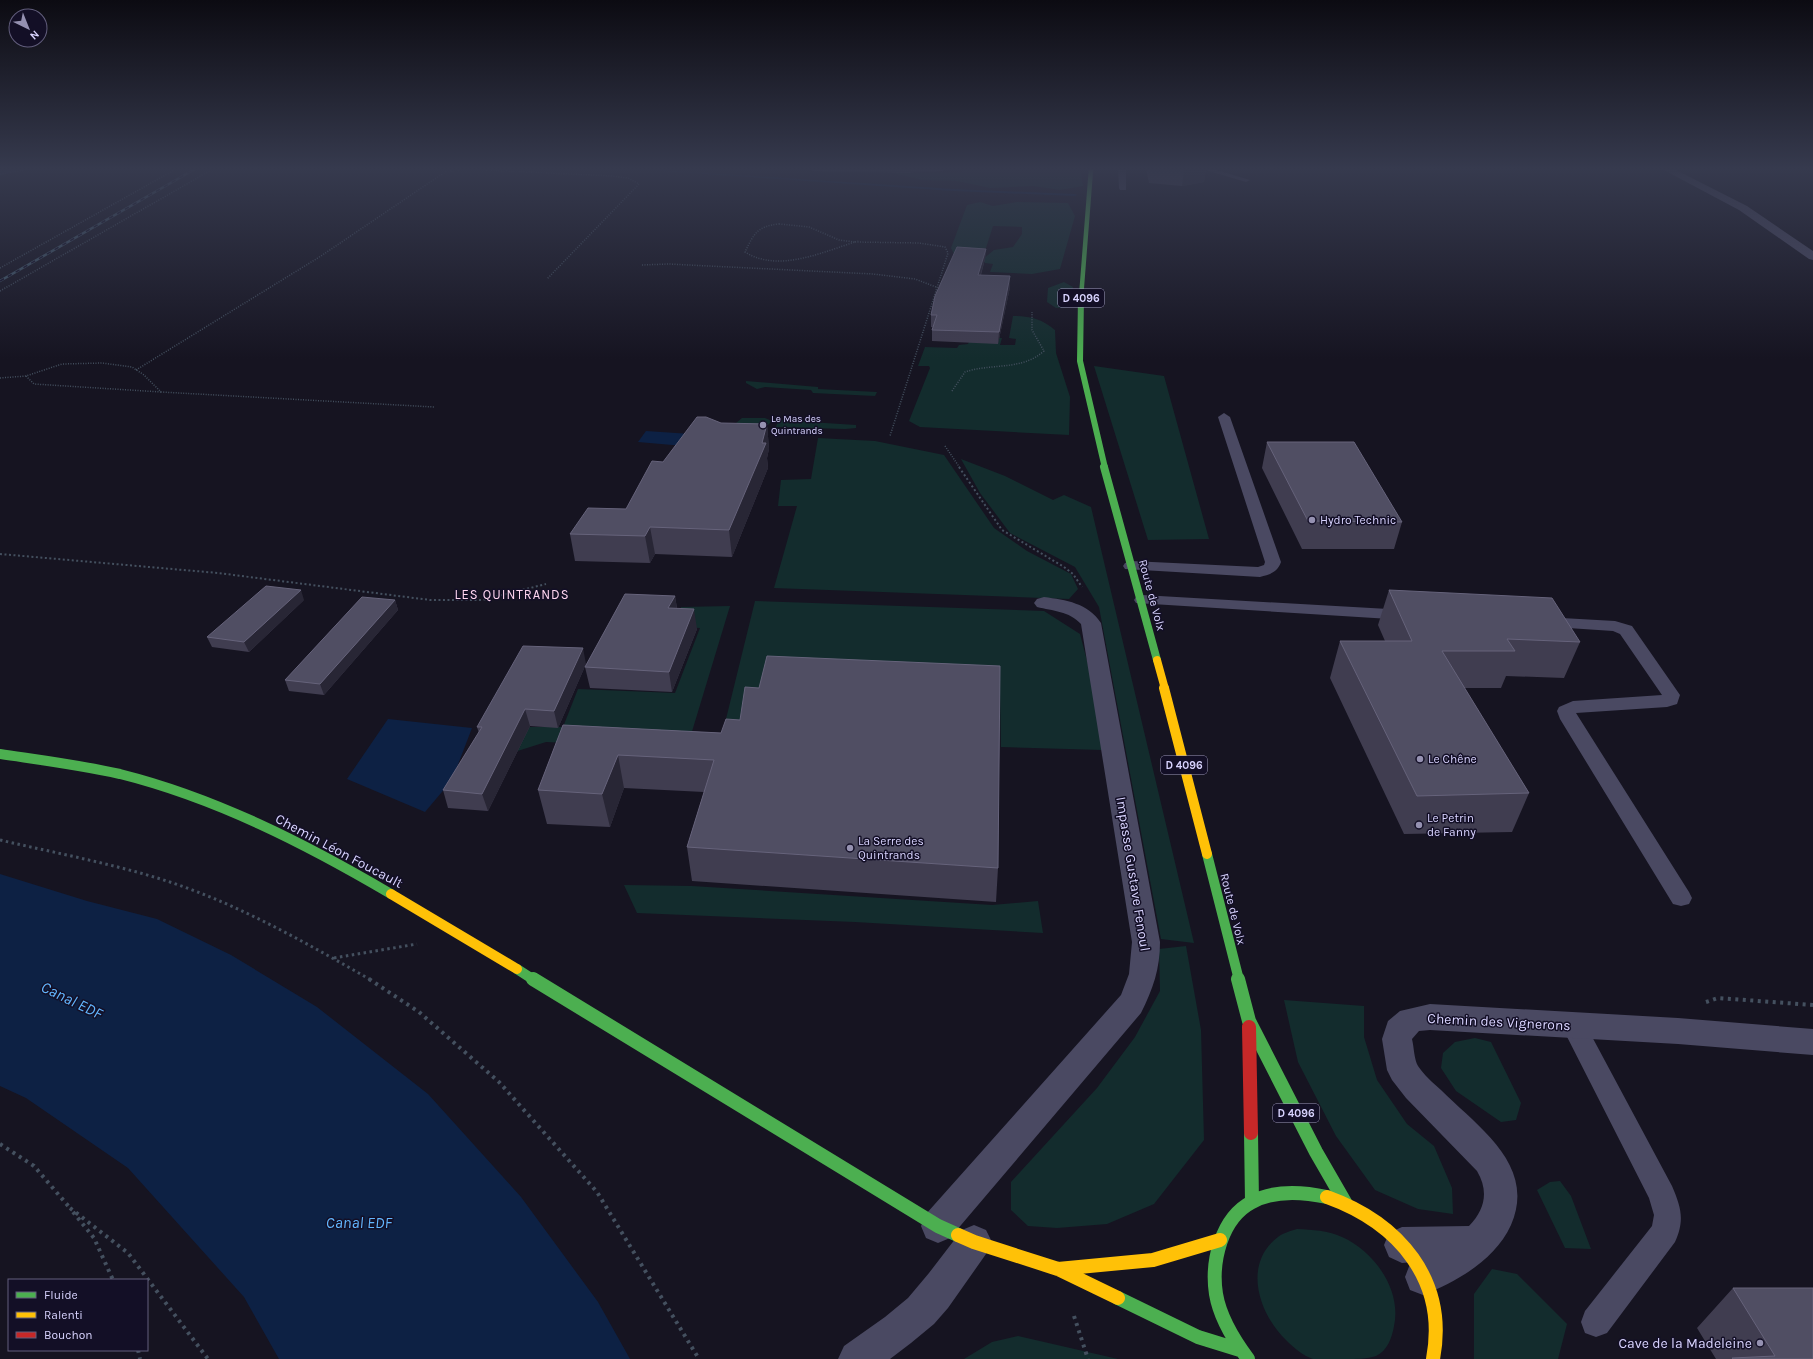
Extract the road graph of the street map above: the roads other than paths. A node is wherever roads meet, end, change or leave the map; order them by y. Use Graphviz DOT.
graph roads {
  1 [pos="1087,232"];
  2 [pos="1779,232"];
  3 [pos="1813,256"];
  4 [pos="1224,417"];
  5 [pos="1131,566"];
  6 [pos="1142,600"];
  7 [pos="1044,603"];
  8 [pos="1426,616"];
  9 [pos="1528,622"];
  10 [pos="0,754"];
  11 [pos="1681,898"];
  12 [pos="1249,1022"];
  13 [pos="1573,1025"];
  14 [pos="1813,1042"];
  15 [pos="1252,1202"];
  16 [pos="1346,1204"];
  17 [pos="938,1226"];
  18 [pos="1220,1240"];
  19 [pos="974,1242"];
  20 [pos="1478,1243"];
  21 [pos="1402,1245"];
  22 [pos="1058,1269"];
  23 [pos="1423,1277"];
  24 [pos="1596,1322"];
  25 [pos="1240,1350"];
  26 [pos="857,1359"];
  27 [pos="1248,1359"];
  28 [pos="1433,1359"];
  1 -- 5 [label="main road, Route de Volx / D 4096"];
  2 -- 3 [label="street"];
  4 -- 5 [label="lane"];
  5 -- 6 [label="main road, Route de Volx / D 4096"];
  6 -- 8 [label="lane"];
  6 -- 12 [label="main road, Route de Volx / D 4096"];
  7 -- 17 [label="street, Impasse Gustave Fenoul"];
  9 -- 11 [label="lane"];
  10 -- 17 [label="main road, Chemin Léon Foucault"];
  12 -- 15 [label="main road, D 4096"];
  12 -- 16 [label="main road, D 4096"];
  13 -- 14 [label="street, Chemin des Vignerons"];
  13 -- 20 [label="street, Chemin des Vignerons"];
  13 -- 24 [label="lane"];
  15 -- 16 [label="main road"];
  15 -- 18 [label="main road"];
  16 -- 21 [label="main road"];
  17 -- 19 [label="main road, Chemin Léon Foucault"];
  18 -- 22 [label="main road"];
  18 -- 25 [label="main road"];
  19 -- 22 [label="main road, Chemin Léon Foucault"];
  19 -- 26 [label="street"];
  20 -- 21 [label="street"];
  20 -- 23 [label="street"];
  21 -- 23 [label="main road"];
  22 -- 25 [label="main road, Chemin Léon Foucault"];
  23 -- 28 [label="main road"];
  25 -- 27 [label="main road"];
}
